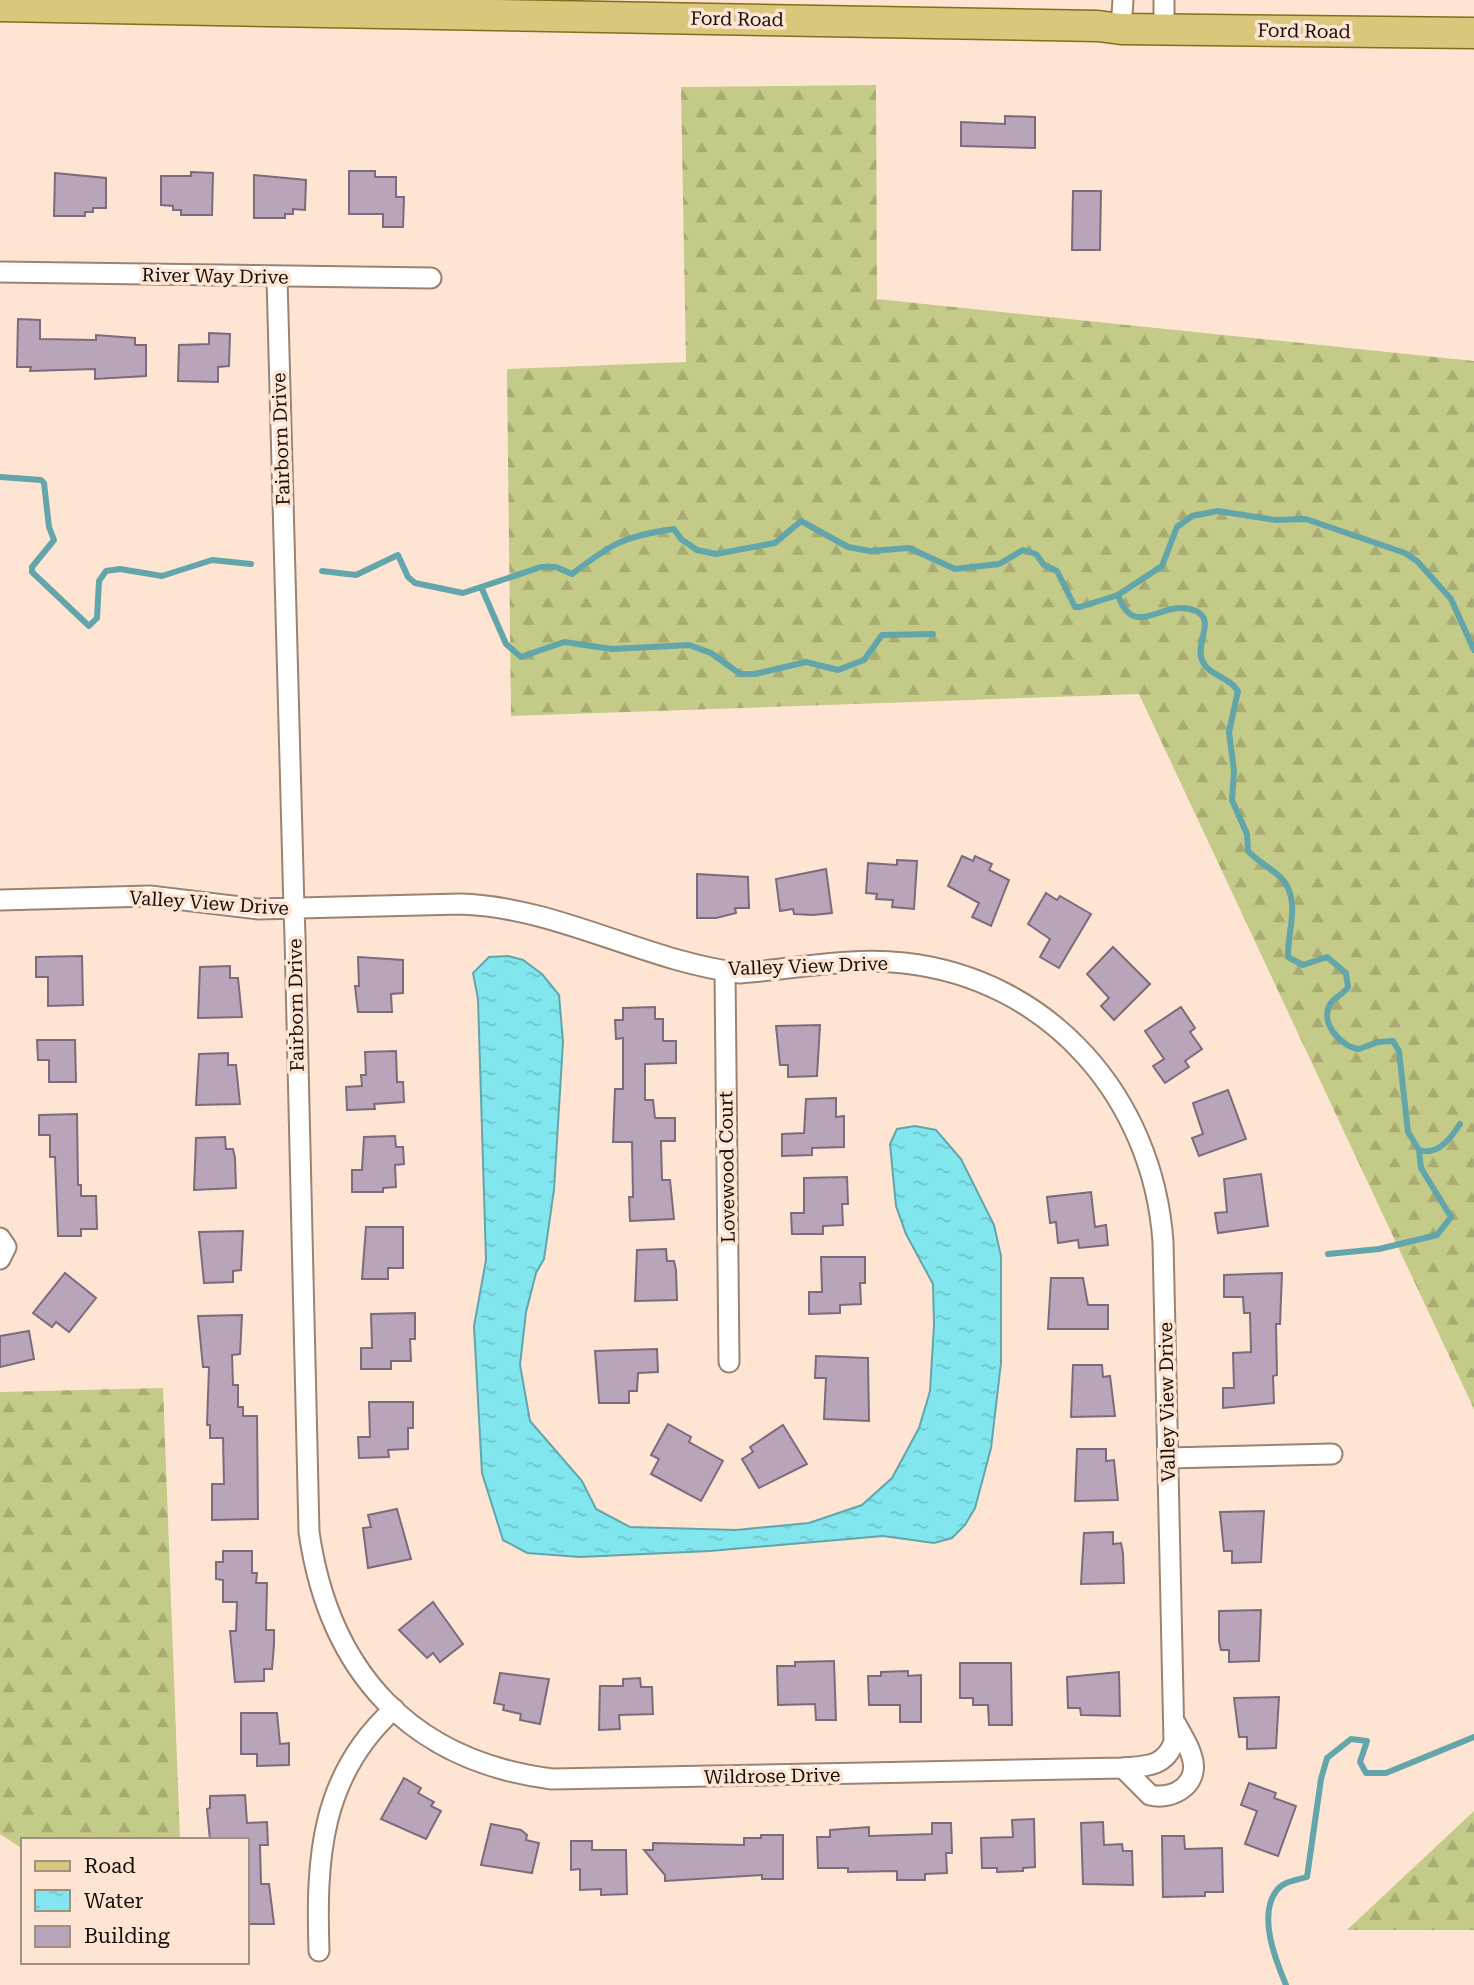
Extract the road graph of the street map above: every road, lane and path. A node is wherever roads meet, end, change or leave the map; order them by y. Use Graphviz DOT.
graph roads {
  1 [pos="1164,0"];
  2 [pos="0,6"];
  3 [pos="1122,15"];
  4 [pos="1164,30"];
  5 [pos="1474,33"];
  6 [pos="0,272"];
  7 [pos="277,278"];
  8 [pos="431,278"];
  9 [pos="0,900"];
  10 [pos="294,909"];
  11 [pos="725,971"];
  12 [pos="0,1238"];
  13 [pos="0,1259"];
  14 [pos="729,1362"];
  15 [pos="1332,1454"];
  16 [pos="1168,1458"];
  17 [pos="394,1709"];
  18 [pos="1174,1720"];
  19 [pos="1166,1757"];
  20 [pos="1123,1768"];
  21 [pos="319,1951"];
  1 -- 4 [label="street"];
  2 -- 3 [label="main road, Ford Road"];
  3 -- 4 [label="main road, Ford Road"];
  4 -- 5 [label="main road, Ford Road"];
  6 -- 7 [label="street, River Way Drive"];
  7 -- 8 [label="street, River Way Drive"];
  7 -- 10 [label="street, Fairborn Drive"];
  9 -- 10 [label="street, Valley View Drive"];
  10 -- 11 [label="street, Valley View Drive"];
  10 -- 17 [label="street, Fairborn Drive"];
  11 -- 14 [label="street, Lovewood Court"];
  11 -- 16 [label="street, Valley View Drive"];
  12 -- 13 [label="street"];
  15 -- 16 [label="street"];
  16 -- 18 [label="street, Valley View Drive"];
  17 -- 20 [label="street, Wildrose Drive"];
  17 -- 21 [label="street"];
  18 -- 19 [label="street, Valley View Drive"];
  18 -- 20 [label="street"];
  19 -- 20 [label="street, Wildrose Drive"];
}
